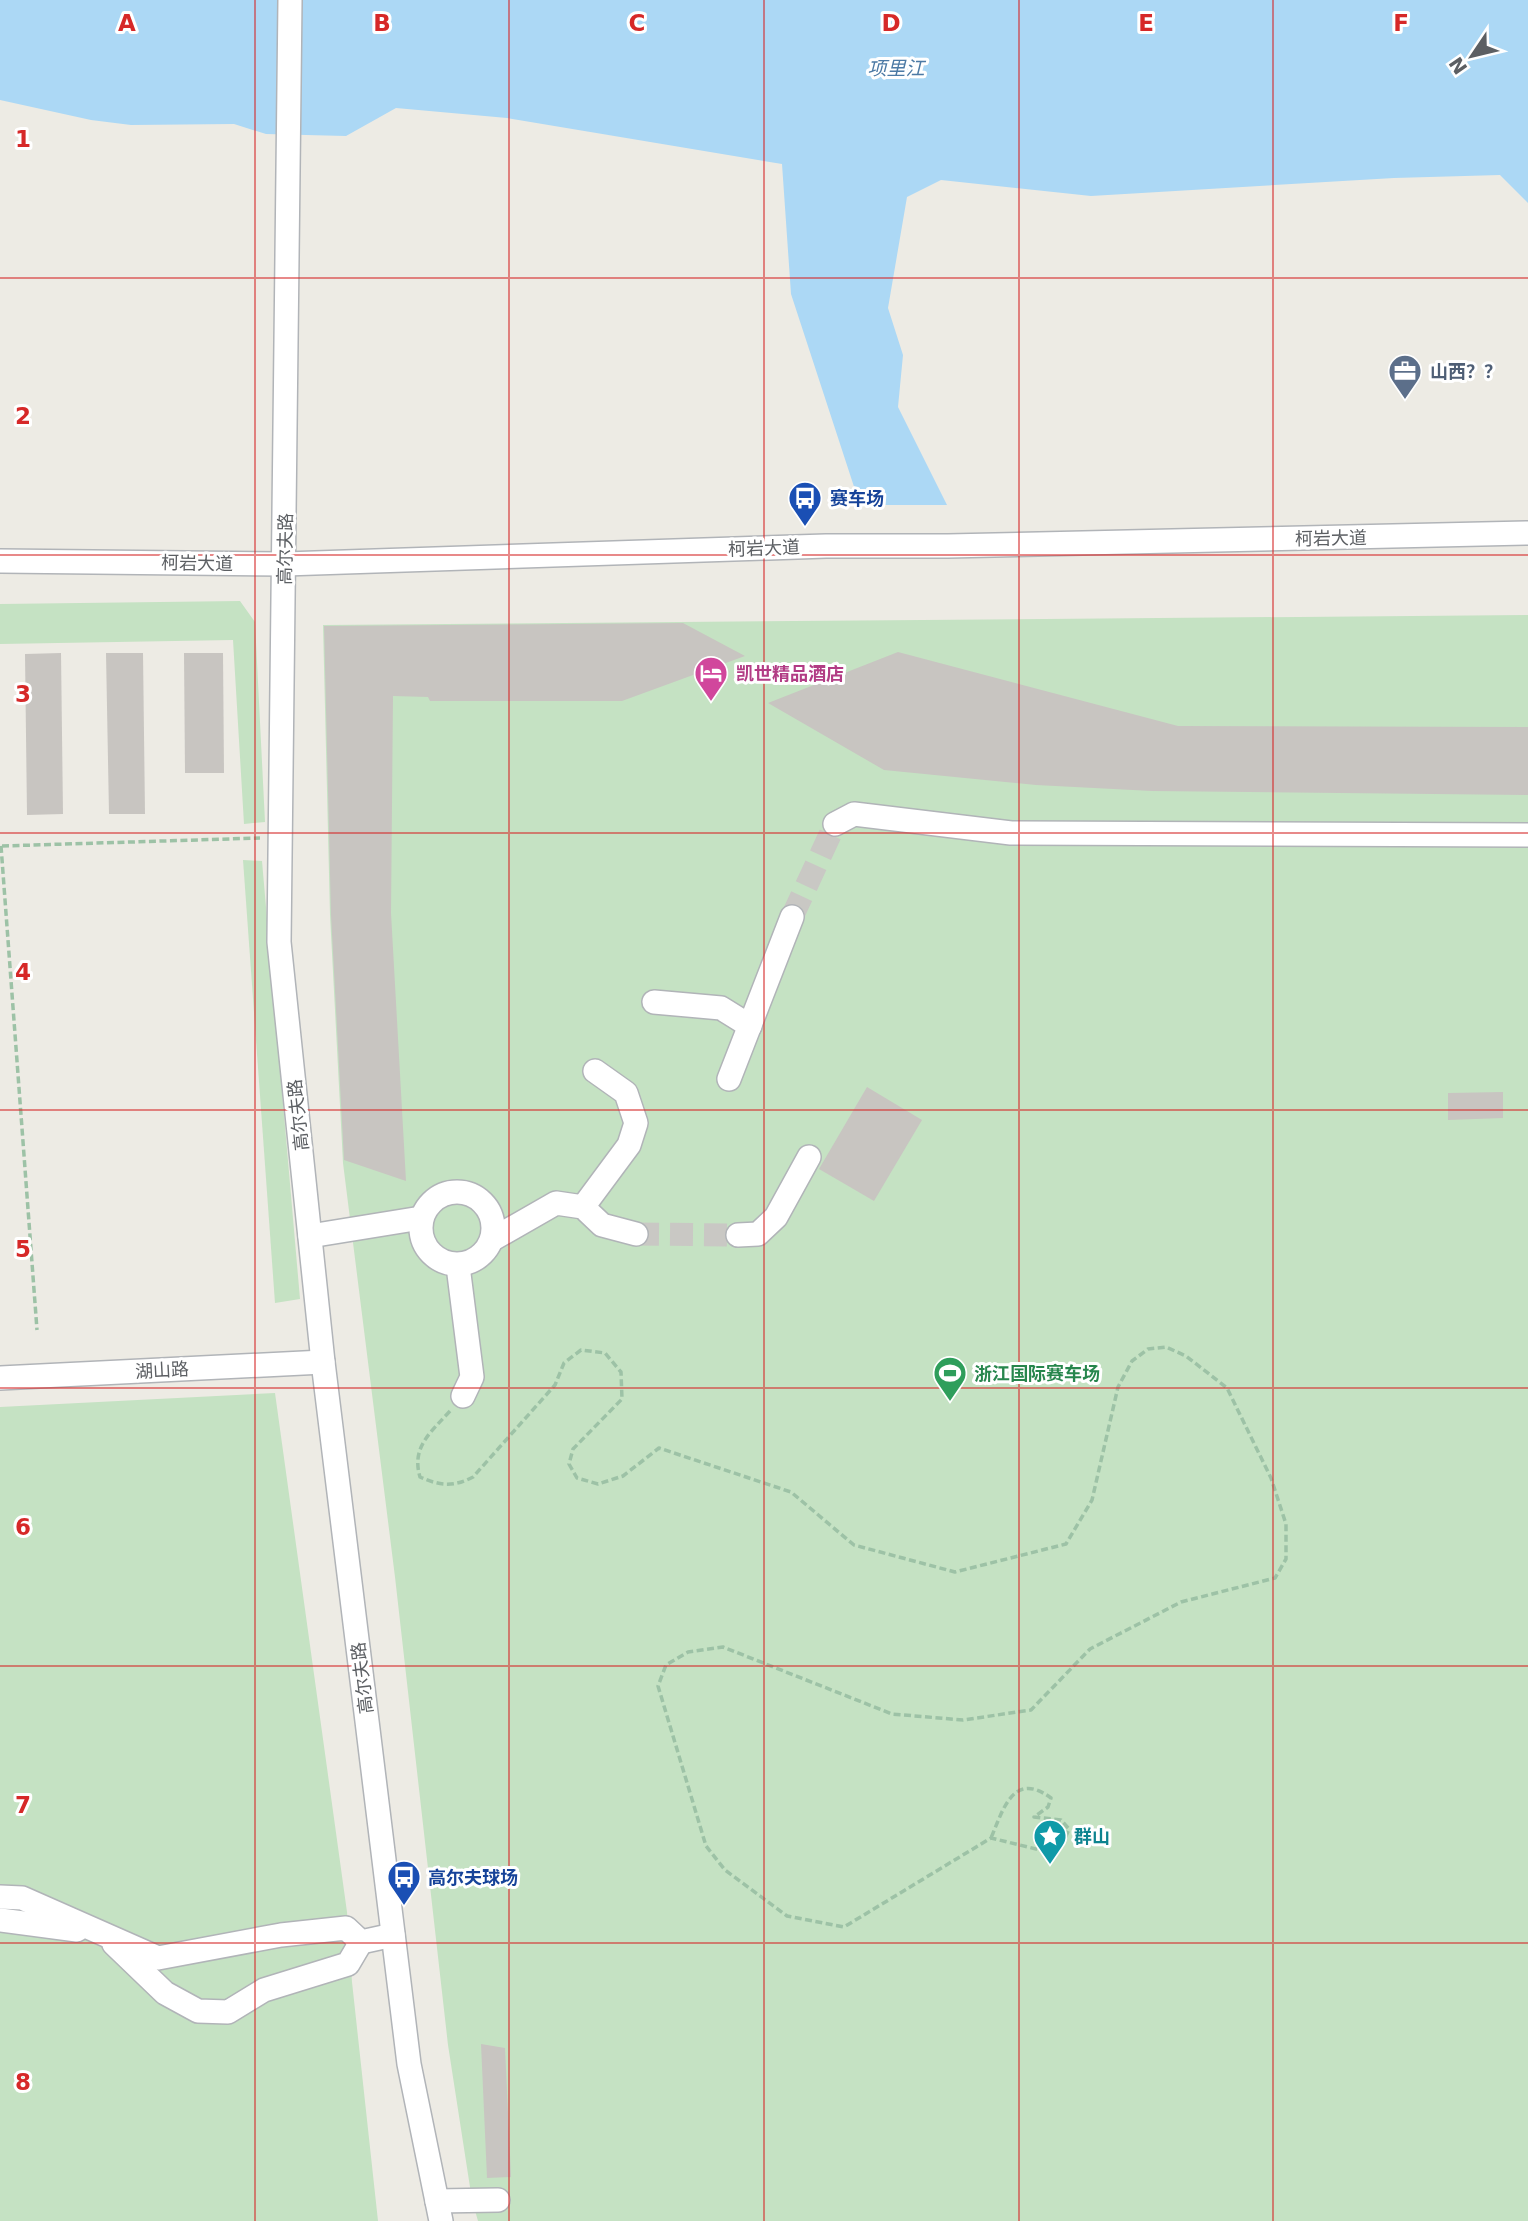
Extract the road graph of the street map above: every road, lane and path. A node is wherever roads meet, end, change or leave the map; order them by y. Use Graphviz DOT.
graph roads {
  1 [pos="290,0"];
  2 [pos="1528,533"];
  3 [pos="0,561"];
  4 [pos="285,564"];
  5 [pos="835,824"];
  6 [pos="1528,835"];
  7 [pos="281,838"];
  8 [pos="1,846"];
  9 [pos="792,918"];
  10 [pos="654,1002"];
  11 [pos="750,1026"];
  12 [pos="595,1071"];
  13 [pos="729,1079"];
  14 [pos="808,1157"];
  15 [pos="583,1207"];
  16 [pos="421,1218"];
  17 [pos="636,1234"];
  18 [pos="738,1235"];
  19 [pos="310,1236"];
  20 [pos="493,1239"];
  21 [pos="458,1266"];
  22 [pos="37,1330"];
  23 [pos="323,1362"];
  24 [pos="0,1378"];
  25 [pos="463,1396"];
  26 [pos="991,1838"];
  27 [pos="0,1897"];
  28 [pos="0,1920"];
  29 [pos="103,1933"];
  30 [pos="393,1935"];
  31 [pos="361,1942"];
  32 [pos="498,2200"];
  33 [pos="439,2211"];
  1 -- 4 [label="street, 高尔夫路"];
  2 -- 4 [label="street, 柯岩大道"];
  3 -- 4 [label="street, 柯岩大道"];
  4 -- 7 [label="street, 高尔夫路"];
  5 -- 6 [label="street"];
  7 -- 8 [label="path"];
  7 -- 19 [label="street, 高尔夫路"];
  8 -- 22 [label="path"];
  9 -- 11 [label="street"];
  10 -- 11 [label="street"];
  11 -- 13 [label="street"];
  12 -- 15 [label="street"];
  14 -- 18 [label="street"];
  15 -- 17 [label="street"];
  15 -- 20 [label="street"];
  16 -- 19 [label="street"];
  16 -- 20 [label="street"];
  16 -- 21 [label="street"];
  19 -- 23 [label="street, 高尔夫路"];
  20 -- 21 [label="street"];
  21 -- 25 [label="street"];
  23 -- 24 [label="street, 湖山路"];
  23 -- 30 [label="street, 高尔夫路"];
  25 -- 26 [label="path"];
  26 -- 26 [label="path"];
  27 -- 29 [label="street"];
  28 -- 29 [label="street"];
  29 -- 31 [label="street"];
  29 -- 31 [label="street"];
  30 -- 31 [label="street"];
  30 -- 33 [label="street, 高尔夫路"];
  32 -- 33 [label="street"];
}
